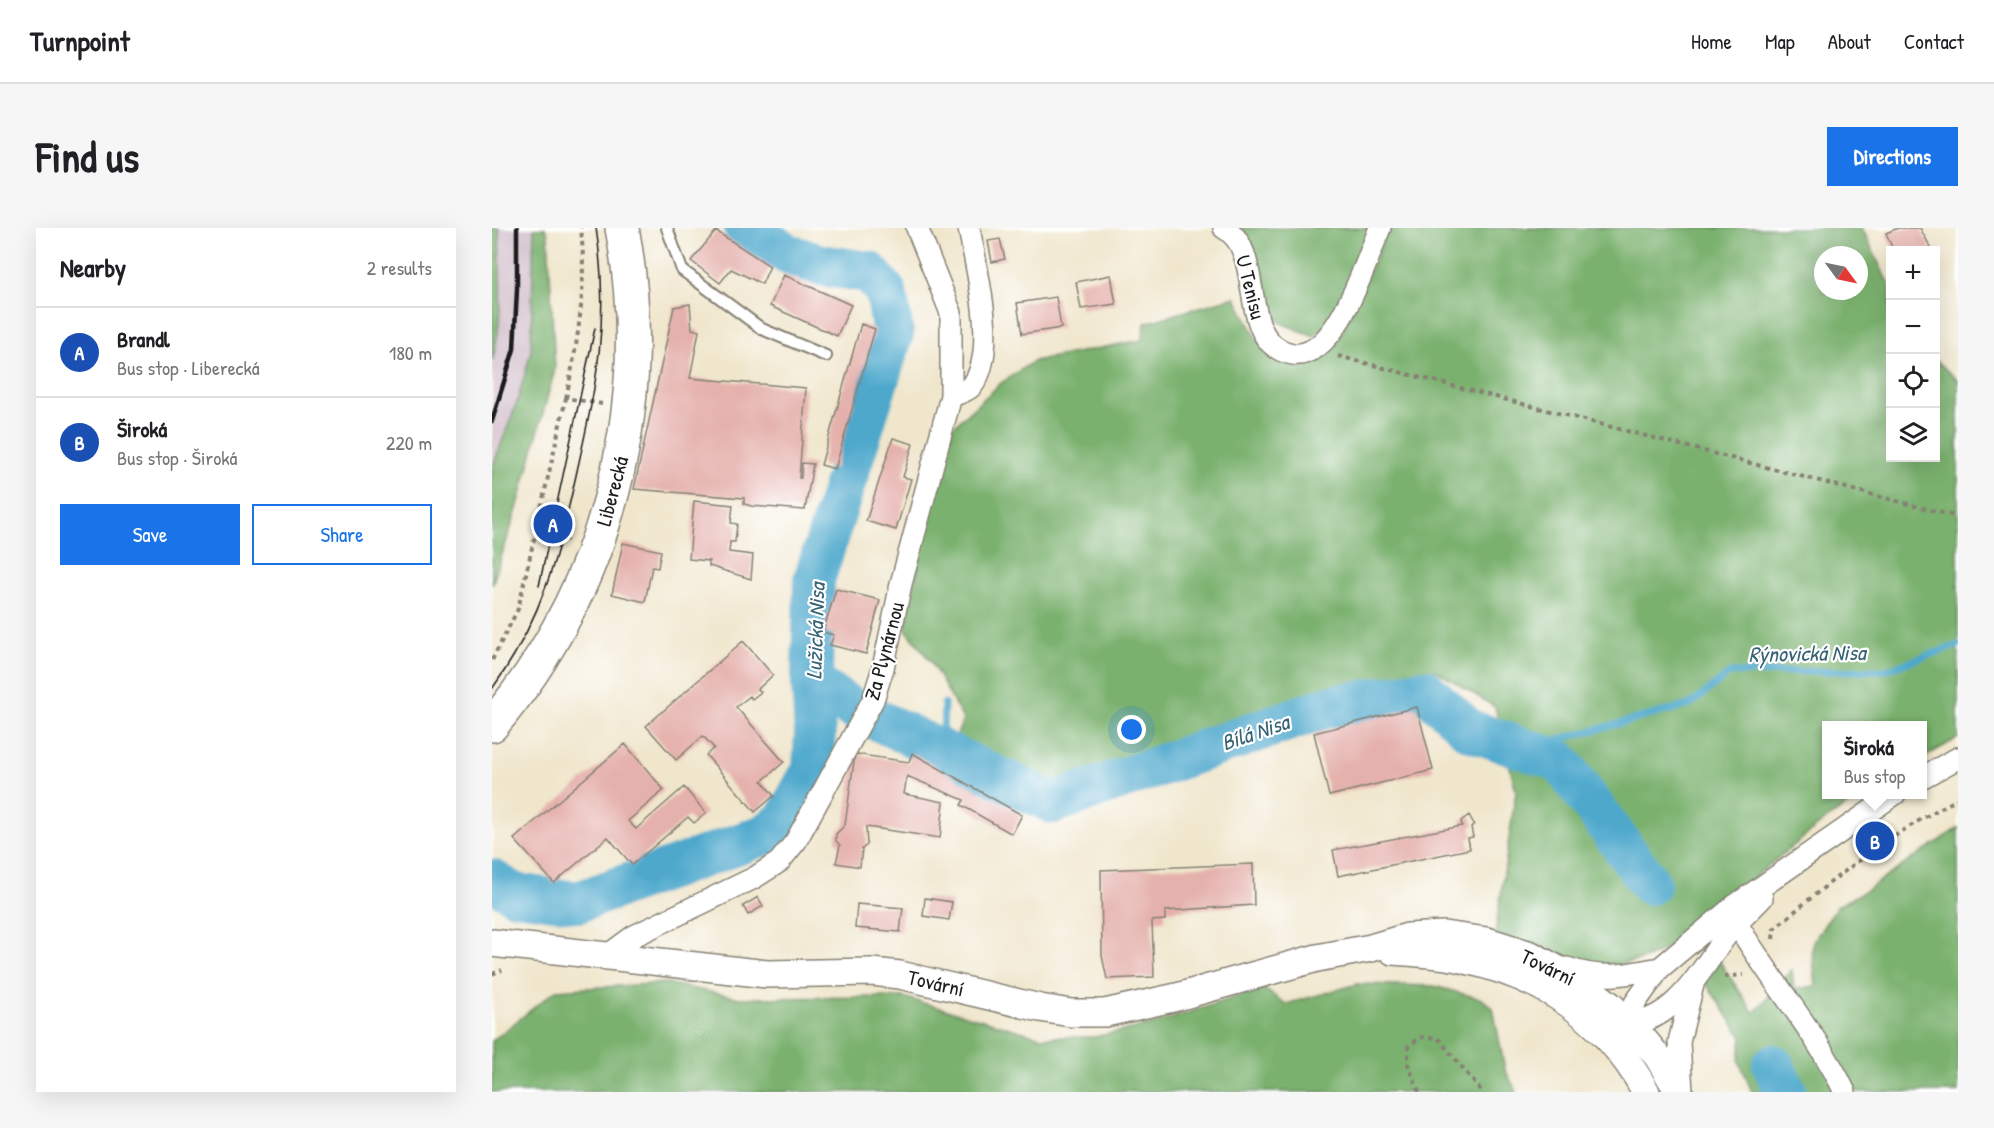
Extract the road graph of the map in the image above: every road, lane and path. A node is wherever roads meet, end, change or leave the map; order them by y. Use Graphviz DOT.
graph roads {
  1 [pos="581,228"];
  2 [pos="622,228"];
  3 [pos="667,228"];
  4 [pos="917,228"];
  5 [pos="969,228"];
  6 [pos="1224,228"];
  7 [pos="1380,228"];
  8 [pos="1315,349"];
  9 [pos="826,356"];
  10 [pos="951,396"];
  11 [pos="566,398"];
  12 [pos="602,404"];
  13 [pos="1958,517"];
  14 [pos="492,660"];
  15 [pos="495,716"];
  16 [pos="1958,758"];
  17 [pos="1927,775"];
  18 [pos="1889,799"];
  19 [pos="1958,799"];
  20 [pos="1792,867"];
  21 [pos="1737,924"];
  22 [pos="492,943"];
  23 [pos="1371,948"];
  24 [pos="1531,955"];
  25 [pos="604,958"];
  26 [pos="1760,963"];
  27 [pos="1660,968"];
  28 [pos="1693,985"];
  29 [pos="1718,985"];
  30 [pos="1596,1022"];
  31 [pos="1630,1024"];
  32 [pos="1633,1067"];
  33 [pos="1419,1092"];
  34 [pos="1482,1092"];
  35 [pos="1646,1092"];
  36 [pos="1680,1092"];
  37 [pos="1845,1092"];
  1 -- 11 [label="path"];
  2 -- 15 [label="main road, Liberecká"];
  3 -- 9 [label="lane"];
  4 -- 10 [label="street, Za Plynárnou"];
  5 -- 10 [label="street"];
  6 -- 8 [label="street, U Tenisu"];
  7 -- 8 [label="street"];
  8 -- 13 [label="path"];
  10 -- 25 [label="street, Za Plynárnou"];
  11 -- 12 [label="path"];
  11 -- 14 [label="path"];
  16 -- 17 [label="street"];
  18 -- 20 [label="street"];
  19 -- 26 [label="path"];
  20 -- 21 [label="street"];
  20 -- 27 [label="street"];
  21 -- 26 [label="street"];
  21 -- 28 [label="street"];
  22 -- 25 [label="street, Tovární"];
  23 -- 24 [label="street, Tovární"];
  23 -- 25 [label="street, Tovární"];
  23 -- 30 [label="street, Tovární"];
  24 -- 27 [label="street"];
  24 -- 31 [label="street, Tovární"];
  26 -- 29 [label="path"];
  26 -- 37 [label="street"];
  27 -- 31 [label="street"];
  28 -- 31 [label="street"];
  28 -- 36 [label="street"];
  30 -- 31 [label="street"];
  30 -- 32 [label="street, Tovární"];
  31 -- 32 [label="street"];
  31 -- 36 [label="street, Tovární"];
  32 -- 35 [label="street, Tovární"];
  33 -- 34 [label="path"];
}
